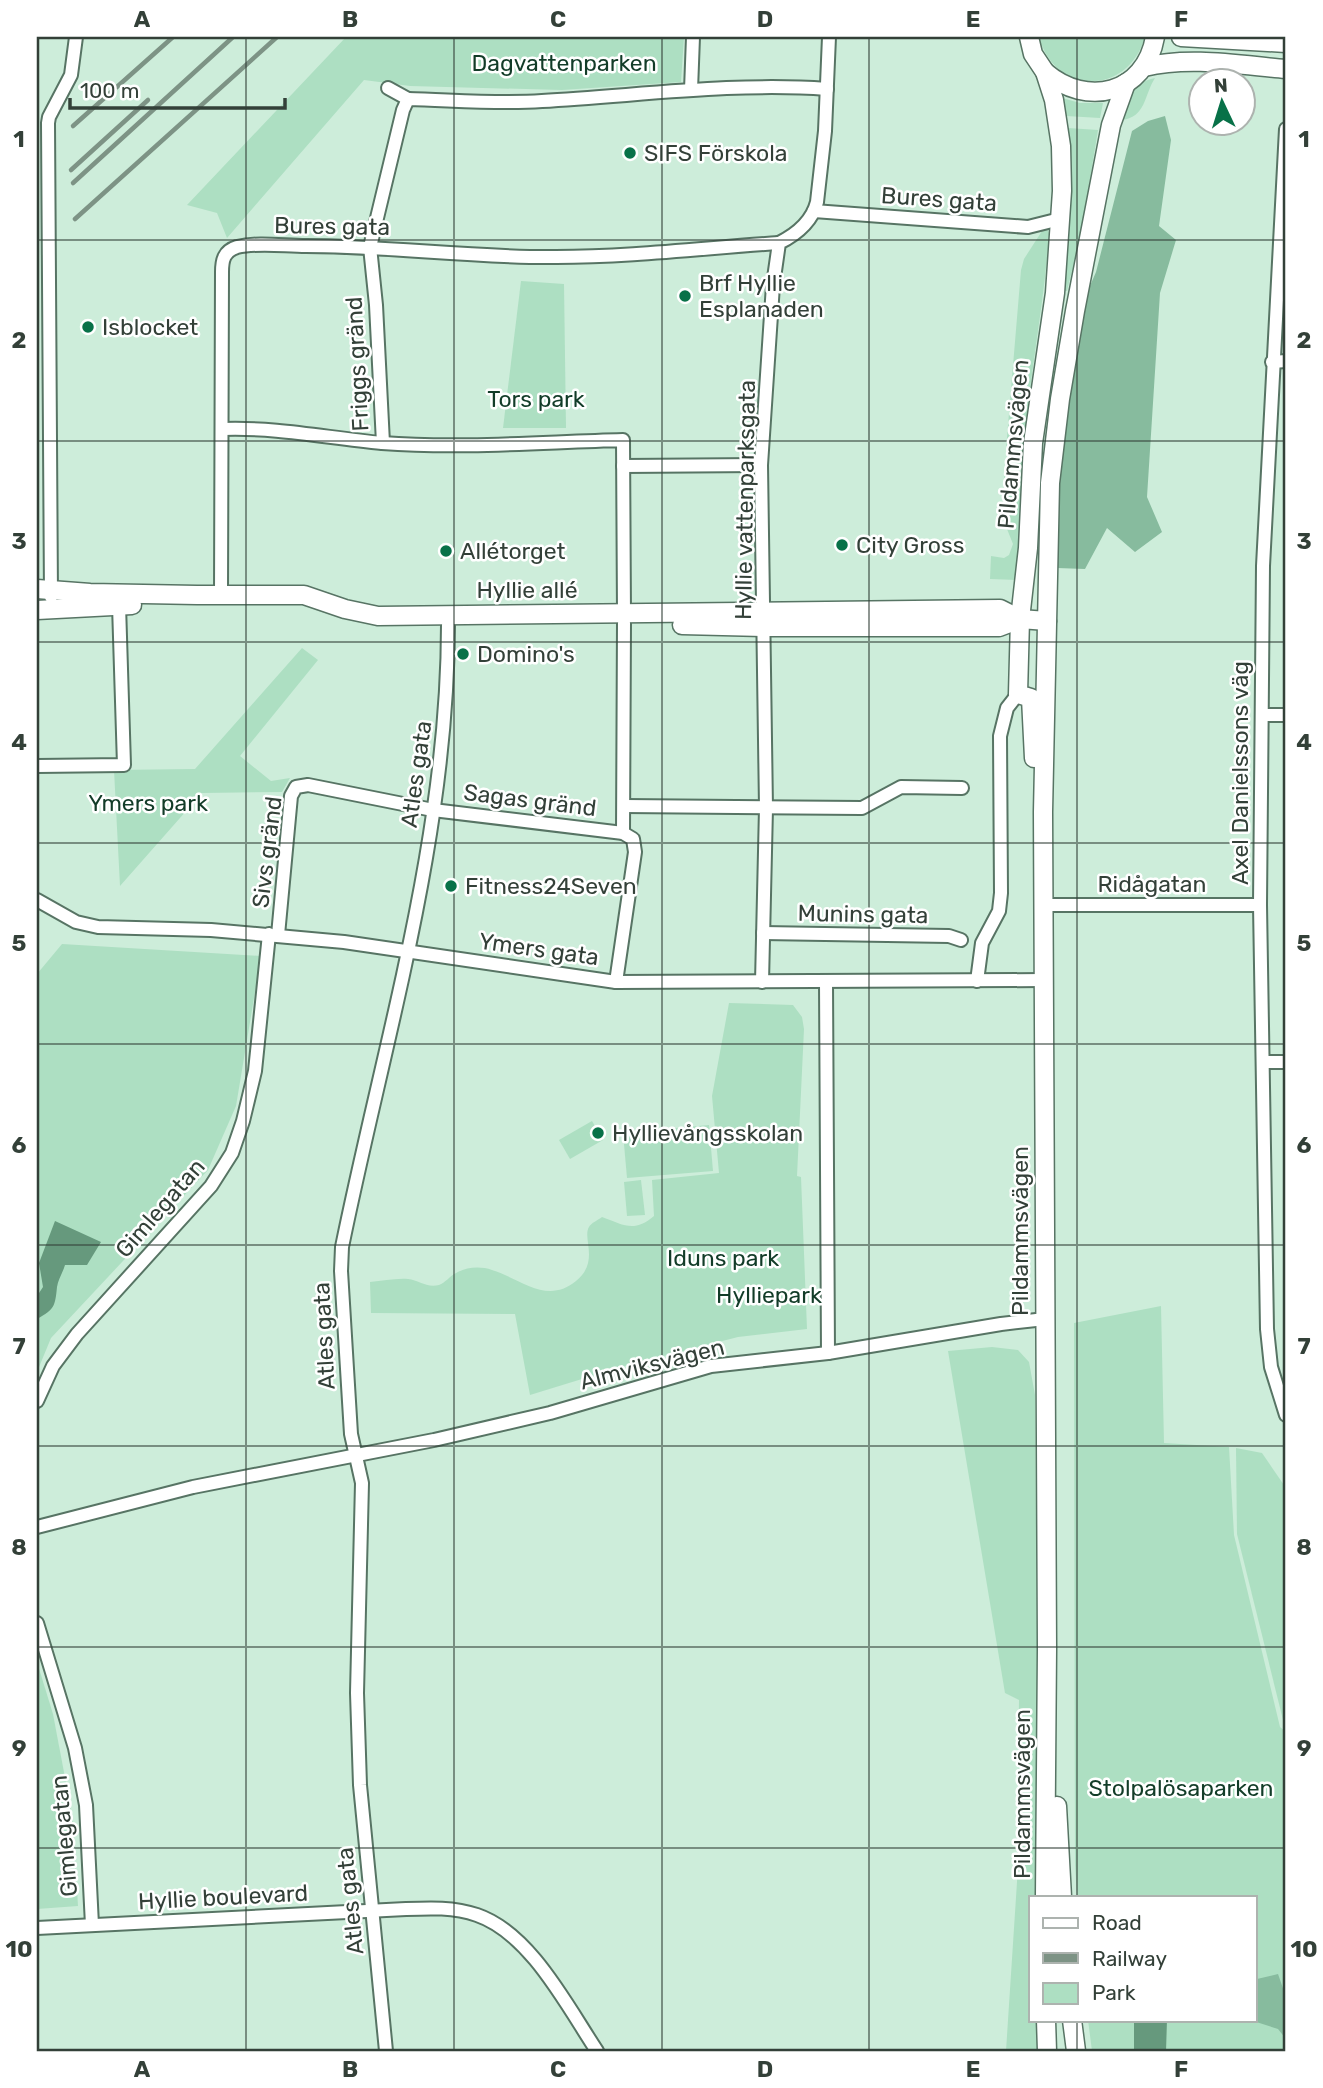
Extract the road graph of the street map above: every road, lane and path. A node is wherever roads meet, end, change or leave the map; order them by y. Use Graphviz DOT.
graph roads {
  1 [pos="76,37"];
  2 [pos="693,37"];
  3 [pos="829,37"];
  4 [pos="1012,37"];
  5 [pos="1155,37"];
  6 [pos="1181,37"];
  7 [pos="1286,43"];
  8 [pos="1031,45"];
  9 [pos="1144,67"];
  10 [pos="1286,69"];
  11 [pos="1045,72"];
  12 [pos="1126,83"];
  13 [pos="388,88"];
  14 [pos="827,89"];
  15 [pos="691,90"];
  16 [pos="408,99"];
  17 [pos="1286,129"];
  18 [pos="814,211"];
  19 [pos="1283,212"];
  20 [pos="1060,219"];
  21 [pos="779,243"];
  22 [pos="370,247"];
  23 [pos="1286,361"];
  24 [pos="1272,362"];
  25 [pos="222,429"];
  26 [pos="383,443"];
  27 [pos="761,465"];
  28 [pos="623,466"];
  29 [pos="44,590"];
  30 [pos="221,594"];
  31 [pos="119,605"];
  32 [pos="44,610"];
  33 [pos="624,619"];
  34 [pos="1020,619"];
  35 [pos="763,620"];
  36 [pos="1047,621"];
  37 [pos="448,625"];
  38 [pos="1018,694"];
  39 [pos="1262,715"];
  40 [pos="1286,715"];
  41 [pos="37,765"];
  42 [pos="962,788"];
  43 [pos="624,806"];
  44 [pos="766,808"];
  45 [pos="433,810"];
  46 [pos="1043,812"];
  47 [pos="623,833"];
  48 [pos="37,900"];
  49 [pos="1044,905"];
  50 [pos="1260,905"];
  51 [pos="763,933"];
  52 [pos="274,934"];
  53 [pos="961,940"];
  54 [pos="409,951"];
  55 [pos="1044,980"];
  56 [pos="977,981"];
  57 [pos="616,982"];
  58 [pos="762,982"];
  59 [pos="826,982"];
  60 [pos="1264,1062"];
  61 [pos="1286,1062"];
  62 [pos="1045,1319"];
  63 [pos="828,1353"];
  64 [pos="37,1401"];
  65 [pos="1286,1415"];
  66 [pos="356,1456"];
  67 [pos="37,1527"];
  68 [pos="37,1623"];
  69 [pos="1047,1649"];
  70 [pos="1045,1896"];
  71 [pos="1062,1896"];
  72 [pos="372,1911"];
  73 [pos="92,1925"];
  74 [pos="37,1928"];
  75 [pos="1046,2022"];
  76 [pos="1072,2022"];
  77 [pos="386,2051"];
  78 [pos="597,2051"];
  79 [pos="1047,2051"];
  80 [pos="1076,2051"];
  1 -- 29 [label="street"];
  2 -- 15 [label="street"];
  3 -- 14 [label="street"];
  4 -- 8 [label="main road, Pildammsvägen"];
  5 -- 9 [label="main road, Pildammsvägen"];
  6 -- 7 [label="main road"];
  8 -- 11 [label="main road, Pildammsvägen"];
  9 -- 10 [label="main road"];
  9 -- 12 [label="main road, Pildammsvägen"];
  11 -- 12 [label="main road, Pildammsvägen"];
  11 -- 20 [label="main road, Pildammsvägen"];
  12 -- 36 [label="main road, Pildammsvägen"];
  13 -- 16 [label="street"];
  14 -- 15 [label="street"];
  14 -- 18 [label="street"];
  15 -- 16 [label="street"];
  16 -- 22 [label="street"];
  17 -- 19 [label="street, Axel Danielssons väg"];
  18 -- 20 [label="street, Bures gata"];
  18 -- 21 [label="street"];
  19 -- 24 [label="street, Axel Danielssons väg"];
  20 -- 34 [label="main road, Pildammsvägen"];
  21 -- 22 [label="street, Bures gata"];
  21 -- 27 [label="street, Hyllie vattenparksgata"];
  22 -- 25 [label="street, Bures gata"];
  22 -- 26 [label="street, Friggs gränd"];
  23 -- 24 [label="street"];
  24 -- 39 [label="street, Axel Danielssons väg"];
  25 -- 26 [label="street, Friggs gränd"];
  25 -- 30 [label="street, Bures gata"];
  26 -- 28 [label="street, Sagas gränd"];
  27 -- 28 [label="street"];
  27 -- 35 [label="street, Hyllie vattenparksgata"];
  28 -- 33 [label="street, Sagas gränd"];
  29 -- 30 [label="main road, Hyllie allé"];
  29 -- 32 [label="street"];
  30 -- 33 [label="main road, Hyllie allé"];
  31 -- 32 [label="main road, Hyllie allé"];
  31 -- 37 [label="main road, Hyllie allé"];
  31 -- 41 [label="street"];
  33 -- 35 [label="main road, Hyllie allé"];
  33 -- 37 [label="main road, Hyllie allé"];
  33 -- 43 [label="street, Sagas gränd"];
  34 -- 35 [label="main road, Hyllie allé"];
  34 -- 36 [label="main road, Hyllie allé"];
  34 -- 38 [label="main road, Pildammsvägen"];
  35 -- 44 [label="street, Hyllie vattenparksgata"];
  36 -- 46 [label="main road, Pildammsvägen"];
  37 -- 45 [label="street, Atles gata"];
  38 -- 46 [label="main road, Pildammsvägen"];
  38 -- 56 [label="street"];
  39 -- 40 [label="street"];
  39 -- 50 [label="street, Axel Danielssons väg"];
  42 -- 44 [label="street, Sagas gränd"];
  43 -- 44 [label="street, Sagas gränd"];
  43 -- 47 [label="street, Sagas gränd"];
  44 -- 51 [label="street, Hyllie vattenparksgata"];
  45 -- 47 [label="street, Sagas gränd"];
  45 -- 52 [label="street, Sivs gränd"];
  45 -- 54 [label="street, Atles gata"];
  46 -- 49 [label="main road, Pildammsvägen"];
  47 -- 57 [label="street, Sagas gränd"];
  48 -- 52 [label="street, Ymers gata"];
  49 -- 50 [label="street, Ridågatan"];
  49 -- 55 [label="main road, Pildammsvägen"];
  50 -- 60 [label="street, Axel Danielssons väg"];
  51 -- 53 [label="street, Munins gata"];
  51 -- 58 [label="street, Hyllie vattenparksgata"];
  52 -- 54 [label="street, Ymers gata"];
  52 -- 64 [label="street, Gimlegatan"];
  54 -- 57 [label="street, Ymers gata"];
  54 -- 66 [label="street, Atles gata"];
  55 -- 56 [label="street, Ymers gata"];
  55 -- 62 [label="main road, Pildammsvägen"];
  56 -- 59 [label="street, Ymers gata"];
  57 -- 58 [label="street, Ymers gata"];
  58 -- 59 [label="street, Ymers gata"];
  59 -- 63 [label="street"];
  60 -- 61 [label="street"];
  60 -- 65 [label="street, Axel Danielssons väg"];
  62 -- 63 [label="street, Almviksvägen"];
  62 -- 69 [label="main road, Pildammsvägen"];
  63 -- 66 [label="street, Almviksvägen"];
  66 -- 67 [label="street, Almviksvägen"];
  66 -- 72 [label="street, Atles gata"];
  68 -- 73 [label="street, Gimlegatan"];
  69 -- 70 [label="main road, Pildammsvägen"];
  69 -- 71 [label="main road, Pildammsvägen"];
  72 -- 73 [label="street, Hyllie boulevard"];
  72 -- 77 [label="street, Atles gata"];
  72 -- 78 [label="street, Hyllie boulevard"];
  73 -- 74 [label="street, Hyllie boulevard"];
  75 -- 79 [label="main road"];
  76 -- 80 [label="main road"];
}
